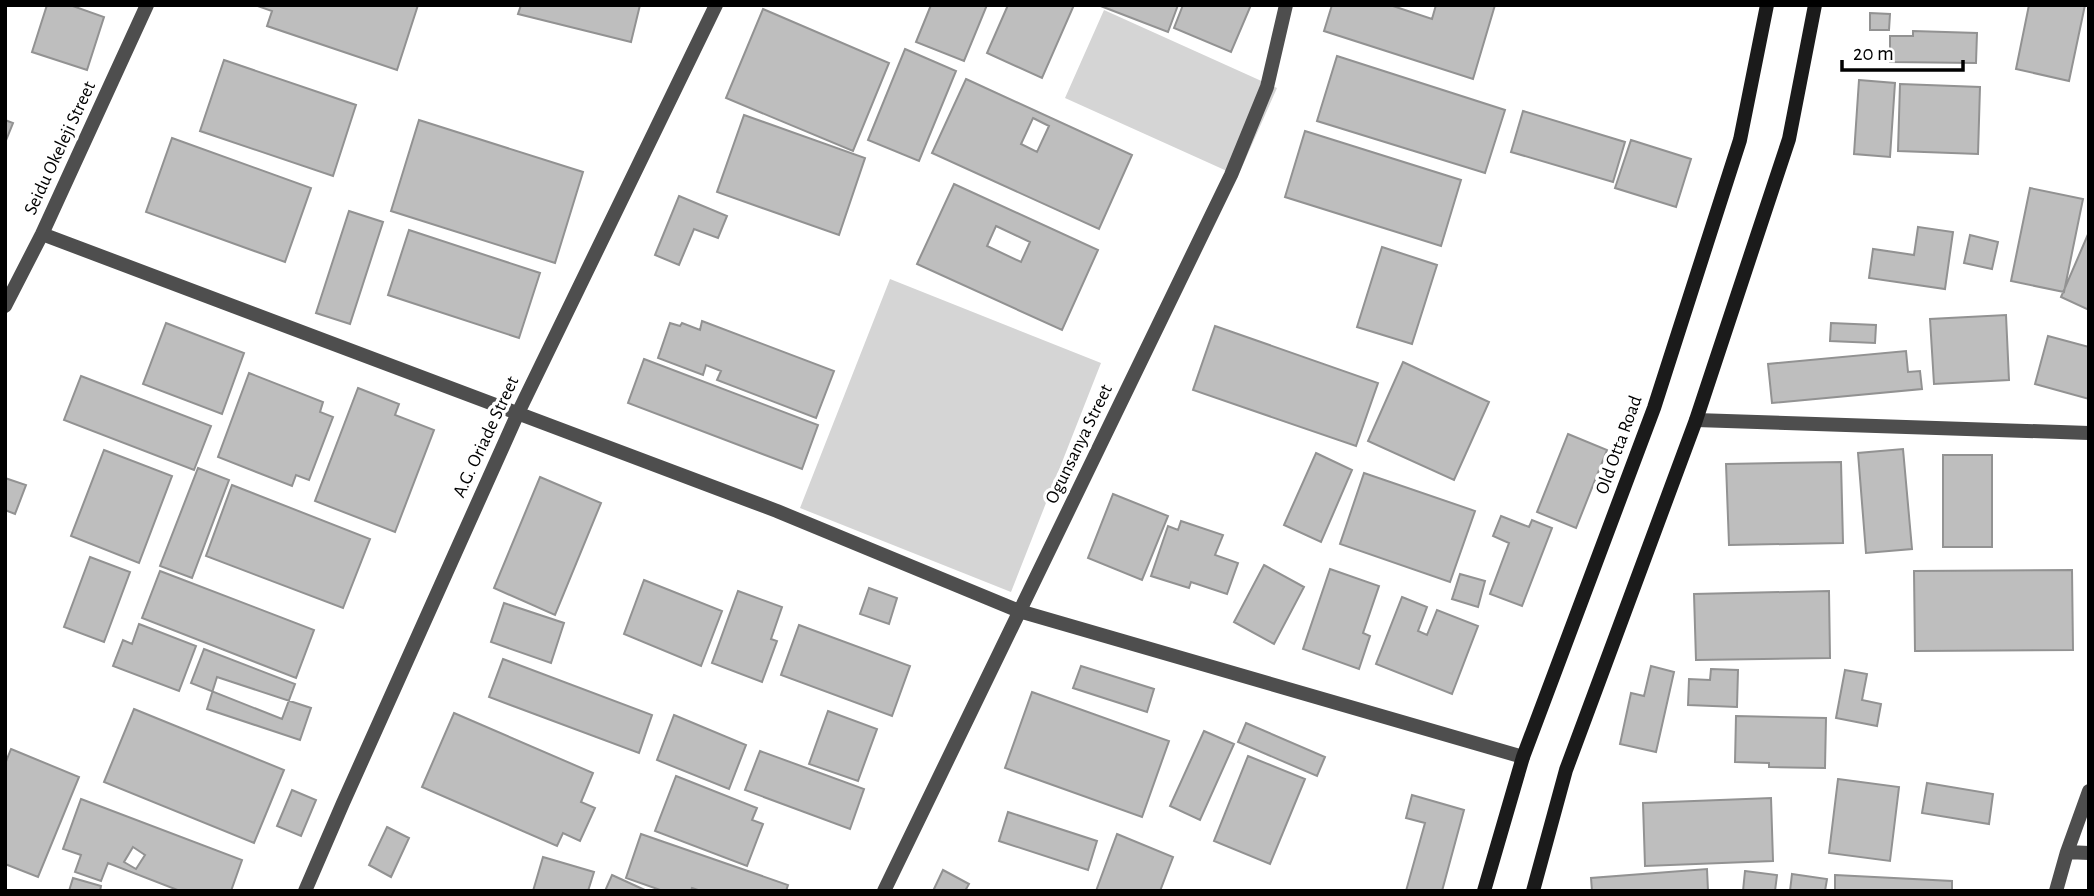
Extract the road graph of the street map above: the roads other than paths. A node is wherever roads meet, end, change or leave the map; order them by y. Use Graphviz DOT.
graph roads {
  1 [pos="147,5"];
  2 [pos="716,5"];
  3 [pos="1286,5"];
  4 [pos="1767,5"];
  5 [pos="1815,5"];
  6 [pos="42,233"];
  7 [pos="5,306"];
  8 [pos="518,412"];
  9 [pos="1696,420"];
  10 [pos="2089,433"];
  11 [pos="1019,611"];
  12 [pos="1524,757"];
  13 [pos="2089,791"];
  14 [pos="2067,852"];
  15 [pos="2089,853"];
  16 [pos="305,891"];
  17 [pos="884,891"];
  18 [pos="1484,891"];
  19 [pos="1533,891"];
  20 [pos="2056,891"];
  1 -- 6 [label="street, Seidu Okeleji Street"];
  2 -- 8 [label="street, A.G. Oriade Street"];
  3 -- 11 [label="street, Ogunsanya Street"];
  4 -- 12 [label="street, Old Otta Road"];
  5 -- 9 [label="street"];
  6 -- 7 [label="street, Seidu Okeleji Street"];
  6 -- 8 [label="street"];
  8 -- 11 [label="street"];
  8 -- 16 [label="street, A.G. Oriade Street"];
  9 -- 10 [label="street"];
  9 -- 19 [label="street"];
  11 -- 12 [label="street"];
  11 -- 17 [label="street, Ogunsanya Street"];
  12 -- 18 [label="street, Old Otta Road"];
  13 -- 14 [label="street"];
  14 -- 15 [label="street"];
  14 -- 20 [label="street"];
}
